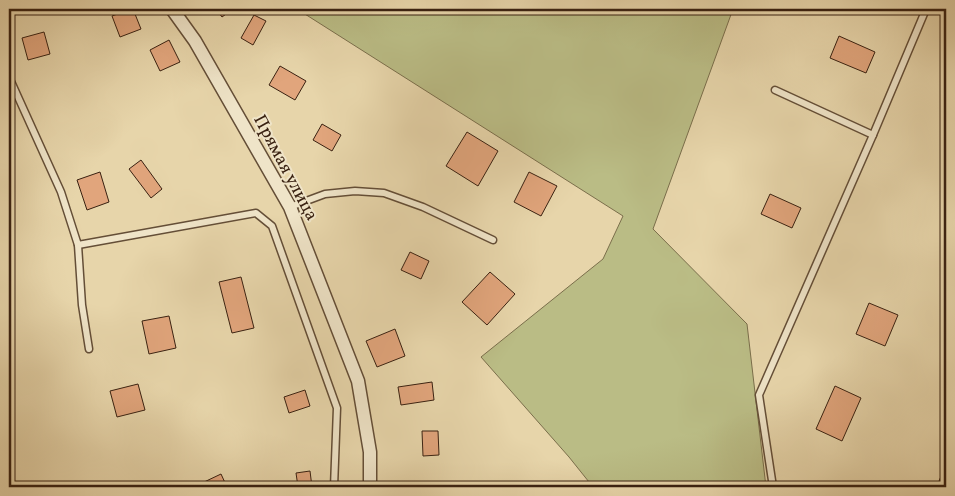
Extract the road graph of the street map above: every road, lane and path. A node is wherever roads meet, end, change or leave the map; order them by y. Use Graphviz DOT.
graph roads {
  1 [pos="172,9"];
  2 [pos="926,9"];
  3 [pos="9,77"];
  4 [pos="776,90"];
  5 [pos="873,135"];
  6 [pos="290,207"];
  7 [pos="493,240"];
  8 [pos="78,245"];
  9 [pos="89,349"];
  10 [pos="334,487"];
  11 [pos="370,487"];
  12 [pos="773,487"];
  1 -- 6 [label="street, Прямая улица"];
  2 -- 5 [label="lane"];
  3 -- 8 [label="lane"];
  4 -- 5 [label="lane"];
  5 -- 12 [label="lane"];
  6 -- 7 [label="lane"];
  6 -- 11 [label="street, Прямая улица"];
  8 -- 9 [label="lane"];
  8 -- 10 [label="lane"];
}
